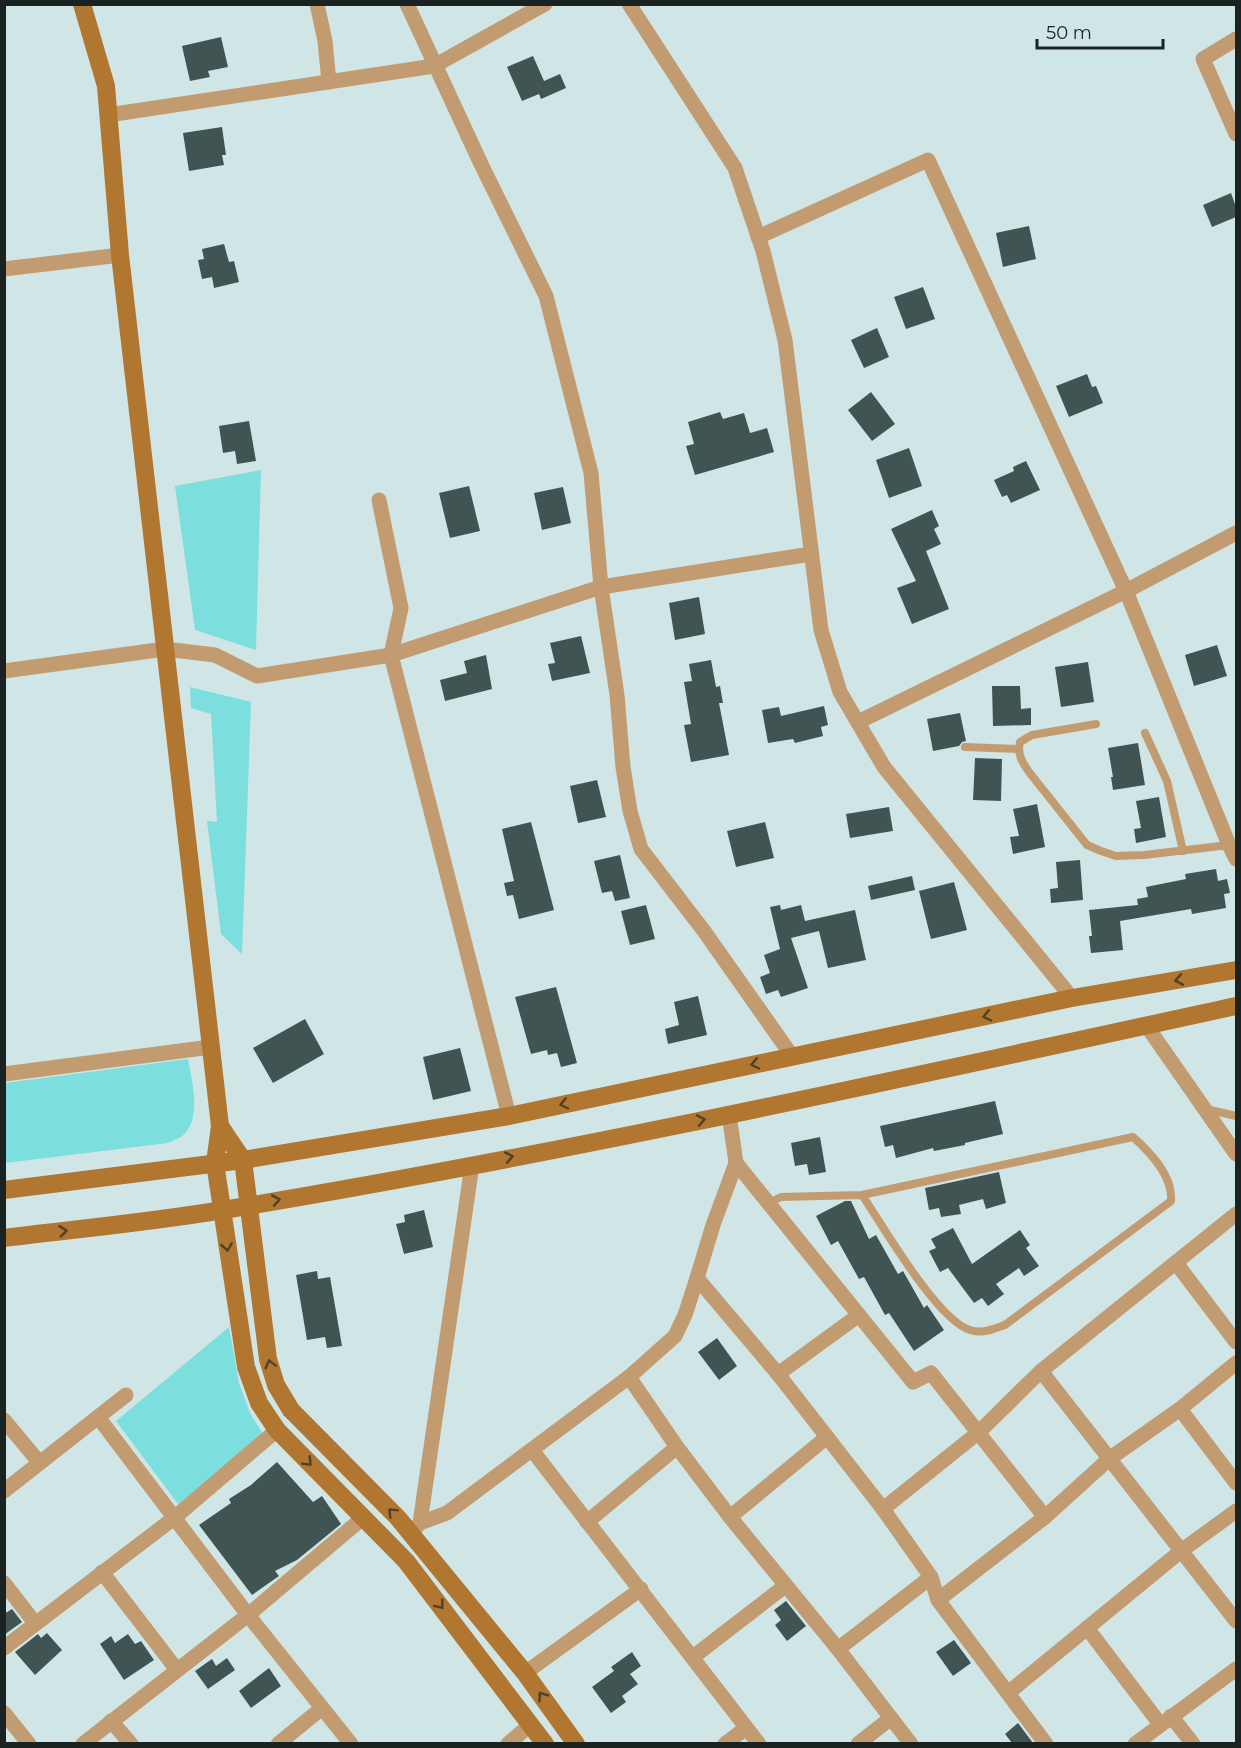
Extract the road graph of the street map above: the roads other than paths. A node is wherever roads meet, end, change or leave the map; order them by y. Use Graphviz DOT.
graph roads {
  1 [pos="82,4"];
  2 [pos="318,4"];
  3 [pos="407,4"];
  4 [pos="545,4"];
  5 [pos="629,4"];
  6 [pos="1236,39"];
  7 [pos="434,66"];
  8 [pos="329,82"];
  9 [pos="108,115"];
  10 [pos="1236,134"];
  11 [pos="758,237"];
  12 [pos="120,255"];
  13 [pos="4,269"];
  14 [pos="379,500"];
  15 [pos="1236,533"];
  16 [pos="811,554"];
  17 [pos="601,587"];
  18 [pos="1126,591"];
  19 [pos="165,649"];
  20 [pos="391,656"];
  21 [pos="4,671"];
  22 [pos="858,722"];
  23 [pos="1096,724"];
  24 [pos="1145,733"];
  25 [pos="965,747"];
  26 [pos="1019,749"];
  27 [pos="1183,851"];
  28 [pos="1233,852"];
  29 [pos="1236,970"];
  30 [pos="1072,998"];
  31 [pos="1236,1006"];
  32 [pos="1146,1025"];
  33 [pos="211,1047"];
  34 [pos="792,1056"];
  35 [pos="4,1074"];
  36 [pos="1205,1108"];
  37 [pos="729,1114"];
  38 [pos="509,1116"];
  39 [pos="1236,1116"];
  40 [pos="220,1126"];
  41 [pos="1236,1154"];
  42 [pos="243,1160"];
  43 [pos="214,1163"];
  44 [pos="736,1163"];
  45 [pos="472,1165"];
  46 [pos="4,1190"];
  47 [pos="862,1194"];
  48 [pos="769,1203"];
  49 [pos="249,1205"];
  50 [pos="221,1210"];
  51 [pos="1236,1214"];
  52 [pos="4,1238"];
  53 [pos="1176,1263"];
  54 [pos="697,1278"];
  55 [pos="859,1314"];
  56 [pos="1236,1342"];
  57 [pos="1236,1364"];
  58 [pos="1041,1371"];
  59 [pos="778,1374"];
  60 [pos="629,1377"];
  61 [pos="126,1395"];
  62 [pos="1180,1409"];
  63 [pos="98,1417"];
  64 [pos="4,1420"];
  65 [pos="277,1430"];
  66 [pos="979,1432"];
  67 [pos="827,1437"];
  68 [pos="677,1447"];
  69 [pos="532,1450"];
  70 [pos="1109,1459"];
  71 [pos="39,1462"];
  72 [pos="1236,1483"];
  73 [pos="4,1491"];
  74 [pos="883,1509"];
  75 [pos="1236,1511"];
  76 [pos="364,1517"];
  77 [pos="730,1517"];
  78 [pos="1045,1517"];
  79 [pos="174,1518"];
  80 [pos="586,1521"];
  81 [pos="416,1528"];
  82 [pos="1181,1551"];
  83 [pos="102,1572"];
  84 [pos="931,1577"];
  85 [pos="4,1583"];
  86 [pos="785,1586"];
  87 [pos="641,1589"];
  88 [pos="938,1600"];
  89 [pos="248,1615"];
  90 [pos="1236,1621"];
  91 [pos="35,1623"];
  92 [pos="1087,1629"];
  93 [pos="4,1648"];
  94 [pos="838,1649"];
  95 [pos="693,1657"];
  96 [pos="1236,1669"];
  97 [pos="177,1670"];
  98 [pos="525,1673"];
  99 [pos="1008,1693"];
  100 [pos="322,1708"];
  101 [pos="4,1713"];
  102 [pos="891,1718"];
  103 [pos="1166,1720"];
  104 [pos="111,1721"];
  105 [pos="531,1724"];
  106 [pos="746,1728"];
  107 [pos="29,1743"];
  108 [pos="83,1743"];
  109 [pos="131,1743"];
  110 [pos="278,1743"];
  111 [pos="351,1743"];
  112 [pos="508,1743"];
  113 [pos="546,1743"];
  114 [pos="576,1743"];
  115 [pos="725,1743"];
  116 [pos="759,1743"];
  117 [pos="858,1743"];
  118 [pos="911,1743"];
  119 [pos="1046,1743"];
  120 [pos="1135,1743"];
  121 [pos="1193,1743"];
  1 -- 9 [label="street"];
  2 -- 8 [label="street"];
  3 -- 7 [label="street"];
  4 -- 7 [label="street"];
  5 -- 11 [label="street"];
  6 -- 10 [label="street"];
  7 -- 8 [label="street"];
  7 -- 17 [label="street"];
  8 -- 9 [label="street"];
  9 -- 12 [label="street"];
  11 -- 16 [label="street"];
  11 -- 18 [label="street"];
  12 -- 13 [label="street"];
  12 -- 19 [label="street"];
  14 -- 20 [label="street"];
  15 -- 18 [label="street"];
  16 -- 17 [label="street"];
  16 -- 22 [label="street"];
  17 -- 20 [label="street"];
  17 -- 34 [label="street"];
  18 -- 22 [label="street"];
  18 -- 28 [label="street"];
  19 -- 20 [label="street"];
  19 -- 21 [label="street"];
  19 -- 33 [label="street"];
  20 -- 38 [label="street"];
  22 -- 30 [label="street"];
  23 -- 26 [label="lane"];
  24 -- 27 [label="lane"];
  25 -- 26 [label="lane"];
  26 -- 27 [label="lane"];
  27 -- 28 [label="lane"];
  29 -- 30 [label="street, one-way"];
  30 -- 34 [label="street, one-way"];
  31 -- 32 [label="street"];
  32 -- 36 [label="street"];
  32 -- 37 [label="street"];
  33 -- 35 [label="street"];
  33 -- 40 [label="street"];
  34 -- 38 [label="street, one-way"];
  36 -- 39 [label="lane"];
  36 -- 41 [label="street"];
  37 -- 44 [label="street"];
  45 -- 37 [label="street, one-way"];
  38 -- 42 [label="street"];
  40 -- 42 [label="street"];
  40 -- 43 [label="street"];
  42 -- 43 [label="street"];
  42 -- 49 [label="street"];
  43 -- 46 [label="street"];
  43 -- 50 [label="street"];
  44 -- 48 [label="street"];
  44 -- 54 [label="street"];
  49 -- 45 [label="street, one-way"];
  45 -- 81 [label="street"];
  47 -- 47 [label="lane"];
  47 -- 48 [label="lane"];
  48 -- 55 [label="street"];
  49 -- 50 [label="street"];
  81 -- 49 [label="street, one-way"];
  52 -- 50 [label="street, one-way"];
  50 -- 65 [label="street, one-way"];
  51 -- 53 [label="street"];
  53 -- 56 [label="street"];
  53 -- 58 [label="street"];
  54 -- 59 [label="street"];
  54 -- 60 [label="street"];
  55 -- 59 [label="street"];
  55 -- 66 [label="street"];
  57 -- 62 [label="street"];
  58 -- 66 [label="street"];
  58 -- 70 [label="street"];
  59 -- 67 [label="street"];
  60 -- 68 [label="street"];
  60 -- 69 [label="street"];
  61 -- 63 [label="street"];
  62 -- 70 [label="street"];
  62 -- 72 [label="street"];
  63 -- 71 [label="street"];
  63 -- 79 [label="street"];
  64 -- 71 [label="street"];
  65 -- 76 [label="street, one-way"];
  65 -- 79 [label="street"];
  66 -- 74 [label="street"];
  66 -- 78 [label="street"];
  67 -- 74 [label="street"];
  67 -- 77 [label="street"];
  68 -- 77 [label="street"];
  68 -- 80 [label="street"];
  69 -- 80 [label="street"];
  69 -- 81 [label="street"];
  70 -- 78 [label="street"];
  70 -- 82 [label="street"];
  71 -- 73 [label="street"];
  74 -- 84 [label="street"];
  75 -- 82 [label="street"];
  76 -- 89 [label="street"];
  76 -- 105 [label="street, one-way"];
  77 -- 86 [label="street"];
  78 -- 88 [label="street"];
  79 -- 83 [label="street"];
  79 -- 89 [label="street"];
  80 -- 87 [label="street"];
  81 -- 98 [label="street"];
  82 -- 90 [label="street"];
  82 -- 92 [label="street"];
  83 -- 91 [label="street"];
  83 -- 97 [label="street"];
  84 -- 88 [label="street"];
  84 -- 94 [label="street"];
  85 -- 91 [label="street"];
  86 -- 94 [label="street"];
  86 -- 95 [label="street"];
  87 -- 95 [label="street"];
  87 -- 98 [label="street"];
  88 -- 99 [label="street"];
  89 -- 97 [label="street"];
  89 -- 100 [label="street"];
  91 -- 93 [label="street"];
  92 -- 99 [label="street"];
  92 -- 103 [label="street"];
  94 -- 102 [label="street"];
  95 -- 106 [label="street"];
  96 -- 103 [label="street"];
  97 -- 104 [label="street"];
  114 -- 98 [label="street, one-way"];
  99 -- 119 [label="street"];
  100 -- 110 [label="street"];
  100 -- 111 [label="street"];
  101 -- 107 [label="street"];
  102 -- 117 [label="street"];
  102 -- 118 [label="street"];
  103 -- 120 [label="street"];
  103 -- 121 [label="street"];
  104 -- 108 [label="street"];
  104 -- 109 [label="street"];
  105 -- 112 [label="street"];
  105 -- 113 [label="street"];
  106 -- 115 [label="street"];
  106 -- 116 [label="street"];
}
